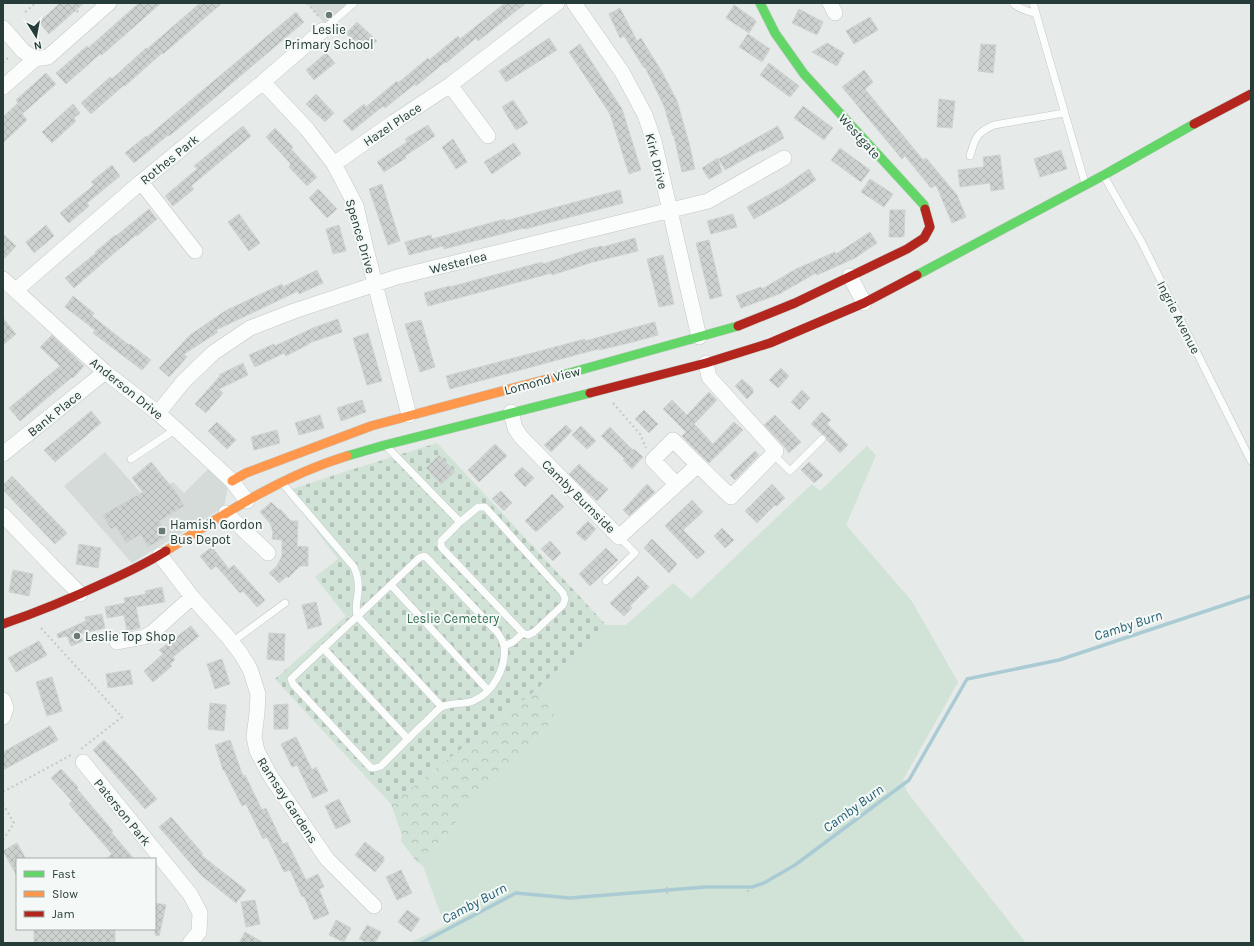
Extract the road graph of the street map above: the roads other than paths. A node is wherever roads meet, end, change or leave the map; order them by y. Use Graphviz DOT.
graph roads {
  1 [pos="109,3"];
  2 [pos="354,3"];
  3 [pos="557,3"];
  4 [pos="574,3"];
  5 [pos="760,3"];
  6 [pos="1013,3"];
  7 [pos="1033,3"];
  8 [pos="1036,14"];
  9 [pos="3,28"];
  10 [pos="325,28"];
  11 [pos="35,59"];
  12 [pos="263,82"];
  13 [pos="450,85"];
  14 [pos="3,87"];
  15 [pos="1251,94"];
  16 [pos="1064,113"];
  17 [pos="488,136"];
  18 [pos="970,156"];
  19 [pos="784,158"];
  20 [pos="334,164"];
  21 [pos="1104,175"];
  22 [pos="141,182"];
  23 [pos="1085,185"];
  24 [pos="669,210"];
  25 [pos="195,251"];
  26 [pos="891,256"];
  27 [pos="850,276"];
  28 [pos="375,284"];
  29 [pos="8,288"];
  30 [pos="864,303"];
  31 [pos="699,336"];
  32 [pos="706,362"];
  33 [pos="105,372"];
  34 [pos="511,412"];
  35 [pos="158,413"];
  36 [pos="409,415"];
  37 [pos="176,429"];
  38 [pos="822,440"];
  39 [pos="385,445"];
  40 [pos="3,454"];
  41 [pos="773,454"];
  42 [pos="131,459"];
  43 [pos="1251,460"];
  44 [pos="698,465"];
  45 [pos="232,480"];
  46 [pos="281,482"];
  47 [pos="676,484"];
  48 [pos="247,501"];
  49 [pos="226,513"];
  50 [pos="3,515"];
  51 [pos="460,522"];
  52 [pos="619,537"];
  53 [pos="268,552"];
  54 [pos="160,555"];
  55 [pos="606,582"];
  56 [pos="391,585"];
  57 [pos="80,594"];
  58 [pos="192,597"];
  59 [pos="285,603"];
  60 [pos="357,616"];
  61 [pos="3,624"];
  62 [pos="523,633"];
  63 [pos="117,642"];
  64 [pos="232,642"];
  65 [pos="504,646"];
  66 [pos="323,648"];
  67 [pos="488,690"];
  68 [pos="3,700"];
  69 [pos="442,707"];
  70 [pos="3,717"];
  71 [pos="408,739"];
  72 [pos="83,762"];
  73 [pos="374,906"];
  74 [pos="190,943"];
  1 -- 11 [label="street"];
  2 -- 10 [label="lane"];
  3 -- 13 [label="street, Hazel Place"];
  4 -- 24 [label="street, Kirk Drive"];
  5 -- 26 [label="main road, Westgate"];
  6 -- 8 [label="lane"];
  7 -- 8 [label="lane"];
  8 -- 16 [label="lane"];
  9 -- 11 [label="street"];
  10 -- 12 [label="street, Rothes Park"];
  11 -- 14 [label="street"];
  12 -- 20 [label="street, Spence Drive"];
  12 -- 22 [label="street, Rothes Park"];
  13 -- 17 [label="street"];
  13 -- 20 [label="street, Hazel Place"];
  15 -- 21 [label="main road"];
  16 -- 18 [label="lane"];
  16 -- 23 [label="lane"];
  19 -- 24 [label="street, Westerlea"];
  20 -- 28 [label="street, Spence Drive"];
  21 -- 23 [label="main road"];
  21 -- 43 [label="lane, Ingrie Avenue"];
  22 -- 25 [label="street"];
  22 -- 29 [label="street, Rothes Park"];
  23 -- 30 [label="main road"];
  24 -- 28 [label="street, Westerlea"];
  24 -- 31 [label="street, Kirk Drive"];
  26 -- 27 [label="main road, Lomond View"];
  27 -- 30 [label="street"];
  27 -- 31 [label="main road, Lomond View"];
  28 -- 35 [label="street, Westerlea"];
  28 -- 36 [label="street, Spence Drive"];
  29 -- 33 [label="street, Anderson Drive"];
  30 -- 32 [label="main road"];
  31 -- 36 [label="main road, Lomond View"];
  32 -- 34 [label="main road"];
  32 -- 41 [label="street"];
  33 -- 35 [label="street, Anderson Drive"];
  33 -- 40 [label="street, Bank Place"];
  34 -- 39 [label="main road"];
  34 -- 52 [label="street, Camby Burnside"];
  35 -- 37 [label="street, Anderson Drive"];
  36 -- 45 [label="main road, Lomond View"];
  37 -- 42 [label="lane"];
  37 -- 45 [label="street, Anderson Drive"];
  38 -- 41 [label="lane"];
  39 -- 46 [label="main road"];
  39 -- 51 [label="lane"];
  41 -- 44 [label="street"];
  44 -- 47 [label="street, Camby Burnside"];
  44 -- 47 [label="street"];
  45 -- 48 [label="street, Anderson Drive"];
  46 -- 48 [label="main road"];
  46 -- 60 [label="lane"];
  47 -- 52 [label="street, Camby Burnside"];
  48 -- 49 [label="main road"];
  49 -- 53 [label="street"];
  49 -- 54 [label="main road"];
  50 -- 57 [label="street"];
  51 -- 62 [label="lane"];
  51 -- 62 [label="lane"];
  52 -- 55 [label="lane"];
  54 -- 57 [label="main road"];
  54 -- 58 [label="street, Ramsay Gardens"];
  56 -- 60 [label="lane"];
  56 -- 65 [label="lane"];
  56 -- 67 [label="lane"];
  57 -- 61 [label="main road"];
  58 -- 63 [label="street"];
  58 -- 64 [label="street, Ramsay Gardens"];
  59 -- 64 [label="lane"];
  60 -- 66 [label="lane"];
  60 -- 69 [label="lane"];
  62 -- 65 [label="lane"];
  64 -- 73 [label="street, Ramsay Gardens"];
  65 -- 67 [label="lane"];
  66 -- 71 [label="lane"];
  66 -- 71 [label="lane"];
  67 -- 69 [label="lane"];
  68 -- 70 [label="street"];
  69 -- 71 [label="lane"];
  72 -- 74 [label="street, Paterson Park"];
}
